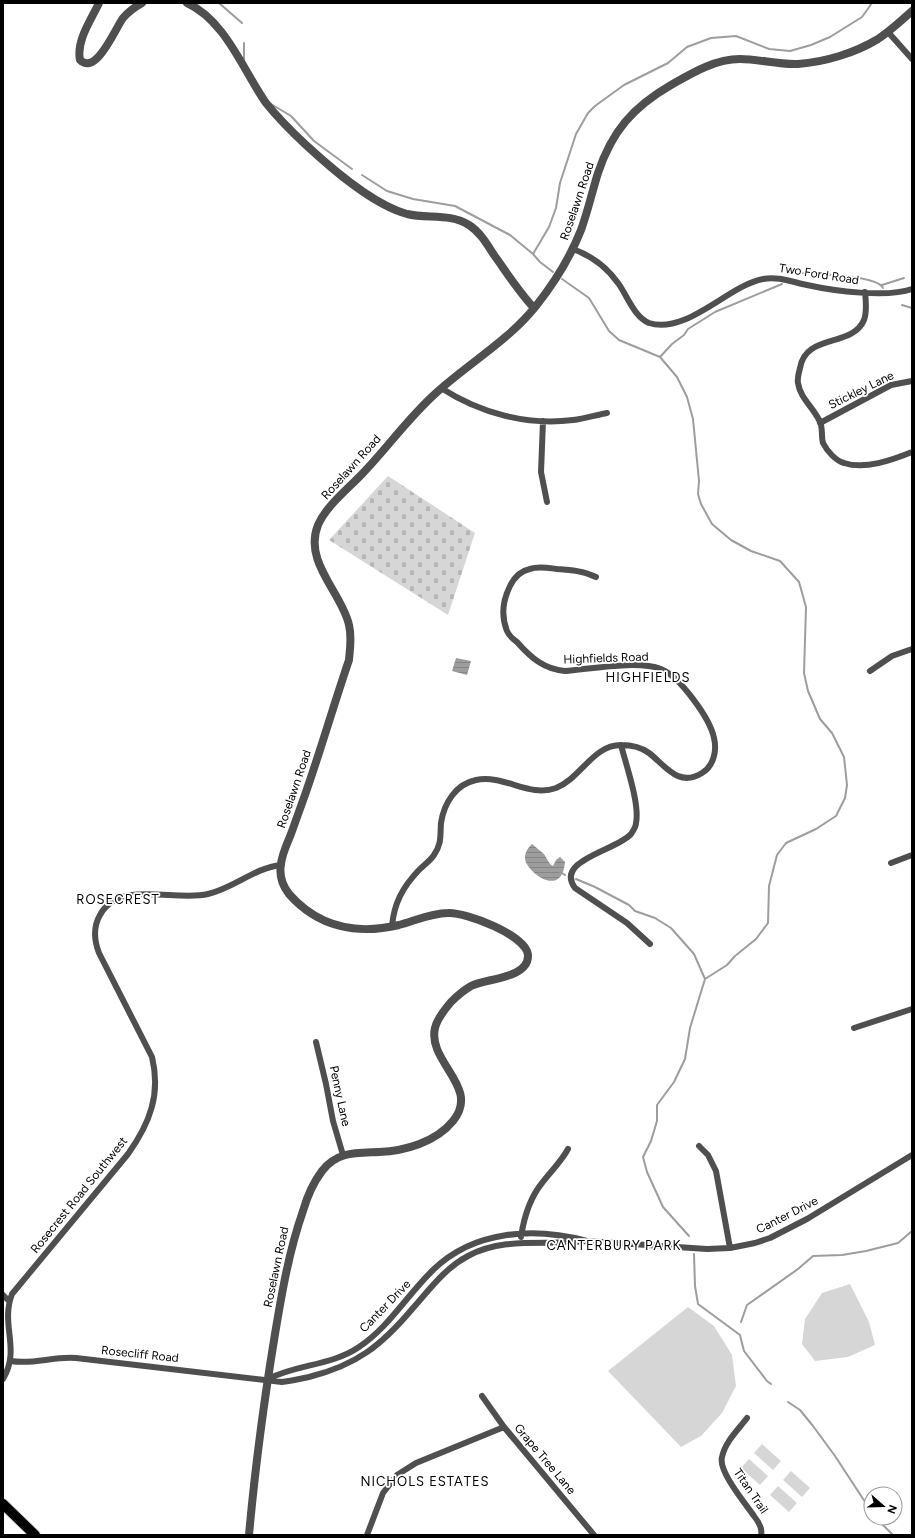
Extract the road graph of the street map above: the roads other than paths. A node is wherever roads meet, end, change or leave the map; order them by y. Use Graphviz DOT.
graph roads {
  1 [pos="99,3"];
  2 [pos="142,3"];
  3 [pos="187,3"];
  4 [pos="912,11"];
  5 [pos="888,32"];
  6 [pos="912,60"];
  7 [pos="573,249"];
  8 [pos="912,288"];
  9 [pos="865,292"];
  10 [pos="534,308"];
  11 [pos="912,381"];
  12 [pos="441,388"];
  13 [pos="607,413"];
  14 [pos="544,421"];
  15 [pos="820,423"];
  16 [pos="912,452"];
  17 [pos="547,502"];
  18 [pos="596,577"];
  19 [pos="912,649"];
  20 [pos="870,671"];
  21 [pos="621,745"];
  22 [pos="912,855"];
  23 [pos="891,862"];
  24 [pos="281,865"];
  25 [pos="392,926"];
  26 [pos="650,944"];
  27 [pos="912,1009"];
  28 [pos="854,1028"];
  29 [pos="316,1042"];
  30 [pos="699,1146"];
  31 [pos="568,1149"];
  32 [pos="343,1155"];
  33 [pos="912,1155"];
  34 [pos="521,1234"];
  35 [pos="587,1241"];
  36 [pos="520,1243"];
  37 [pos="730,1248"];
  38 [pos="3,1294"];
  39 [pos="9,1301"];
  40 [pos="11,1361"];
  41 [pos="3,1379"];
  42 [pos="268,1379"];
  43 [pos="482,1396"];
  44 [pos="747,1418"];
  45 [pos="504,1427"];
  46 [pos="3,1504"];
  47 [pos="35,1535"];
  48 [pos="249,1535"];
  49 [pos="367,1535"];
  50 [pos="594,1535"];
  51 [pos="761,1535"];
  1 -- 2 [label="street"];
  3 -- 10 [label="street"];
  4 -- 5 [label="street, Roselawn Road"];
  5 -- 6 [label="street"];
  5 -- 7 [label="street, Roselawn Road"];
  7 -- 9 [label="street, Two Ford Road"];
  7 -- 10 [label="street, Roselawn Road"];
  8 -- 9 [label="street, Two Ford Road"];
  9 -- 15 [label="street"];
  10 -- 12 [label="street, Roselawn Road"];
  11 -- 15 [label="street, Stickley Lane"];
  12 -- 14 [label="street"];
  12 -- 24 [label="street, Roselawn Road"];
  13 -- 14 [label="street"];
  14 -- 17 [label="street"];
  15 -- 16 [label="street"];
  18 -- 21 [label="street, Highfields Road"];
  19 -- 20 [label="street"];
  21 -- 25 [label="street, Highfields Road"];
  21 -- 26 [label="street"];
  22 -- 23 [label="street"];
  24 -- 25 [label="street, Roselawn Road"];
  24 -- 39 [label="street, Rosecrest Road Southwest"];
  25 -- 32 [label="street, Roselawn Road"];
  27 -- 28 [label="street"];
  29 -- 32 [label="street, Penny Lane"];
  30 -- 37 [label="street"];
  31 -- 34 [label="street"];
  32 -- 42 [label="street, Roselawn Road"];
  33 -- 37 [label="street, Canter Drive"];
  34 -- 35 [label="street, Canter Drive"];
  34 -- 36 [label="street"];
  34 -- 42 [label="street, Canter Drive"];
  35 -- 36 [label="street, Canter Drive"];
  35 -- 37 [label="street, Canter Drive"];
  36 -- 42 [label="street, Canter Drive"];
  38 -- 39 [label="street"];
  39 -- 40 [label="street, Rosecrest Road Southwest"];
  40 -- 41 [label="street, Rosecrest Road Southwest"];
  40 -- 42 [label="street, Rosecliff Road"];
  42 -- 48 [label="street, Roselawn Road"];
  43 -- 45 [label="street, Grape Tree Lane"];
  44 -- 51 [label="street, Titan Trail"];
  45 -- 49 [label="street"];
  45 -- 50 [label="street, Grape Tree Lane"];
  46 -- 47 [label="main road"];
}
